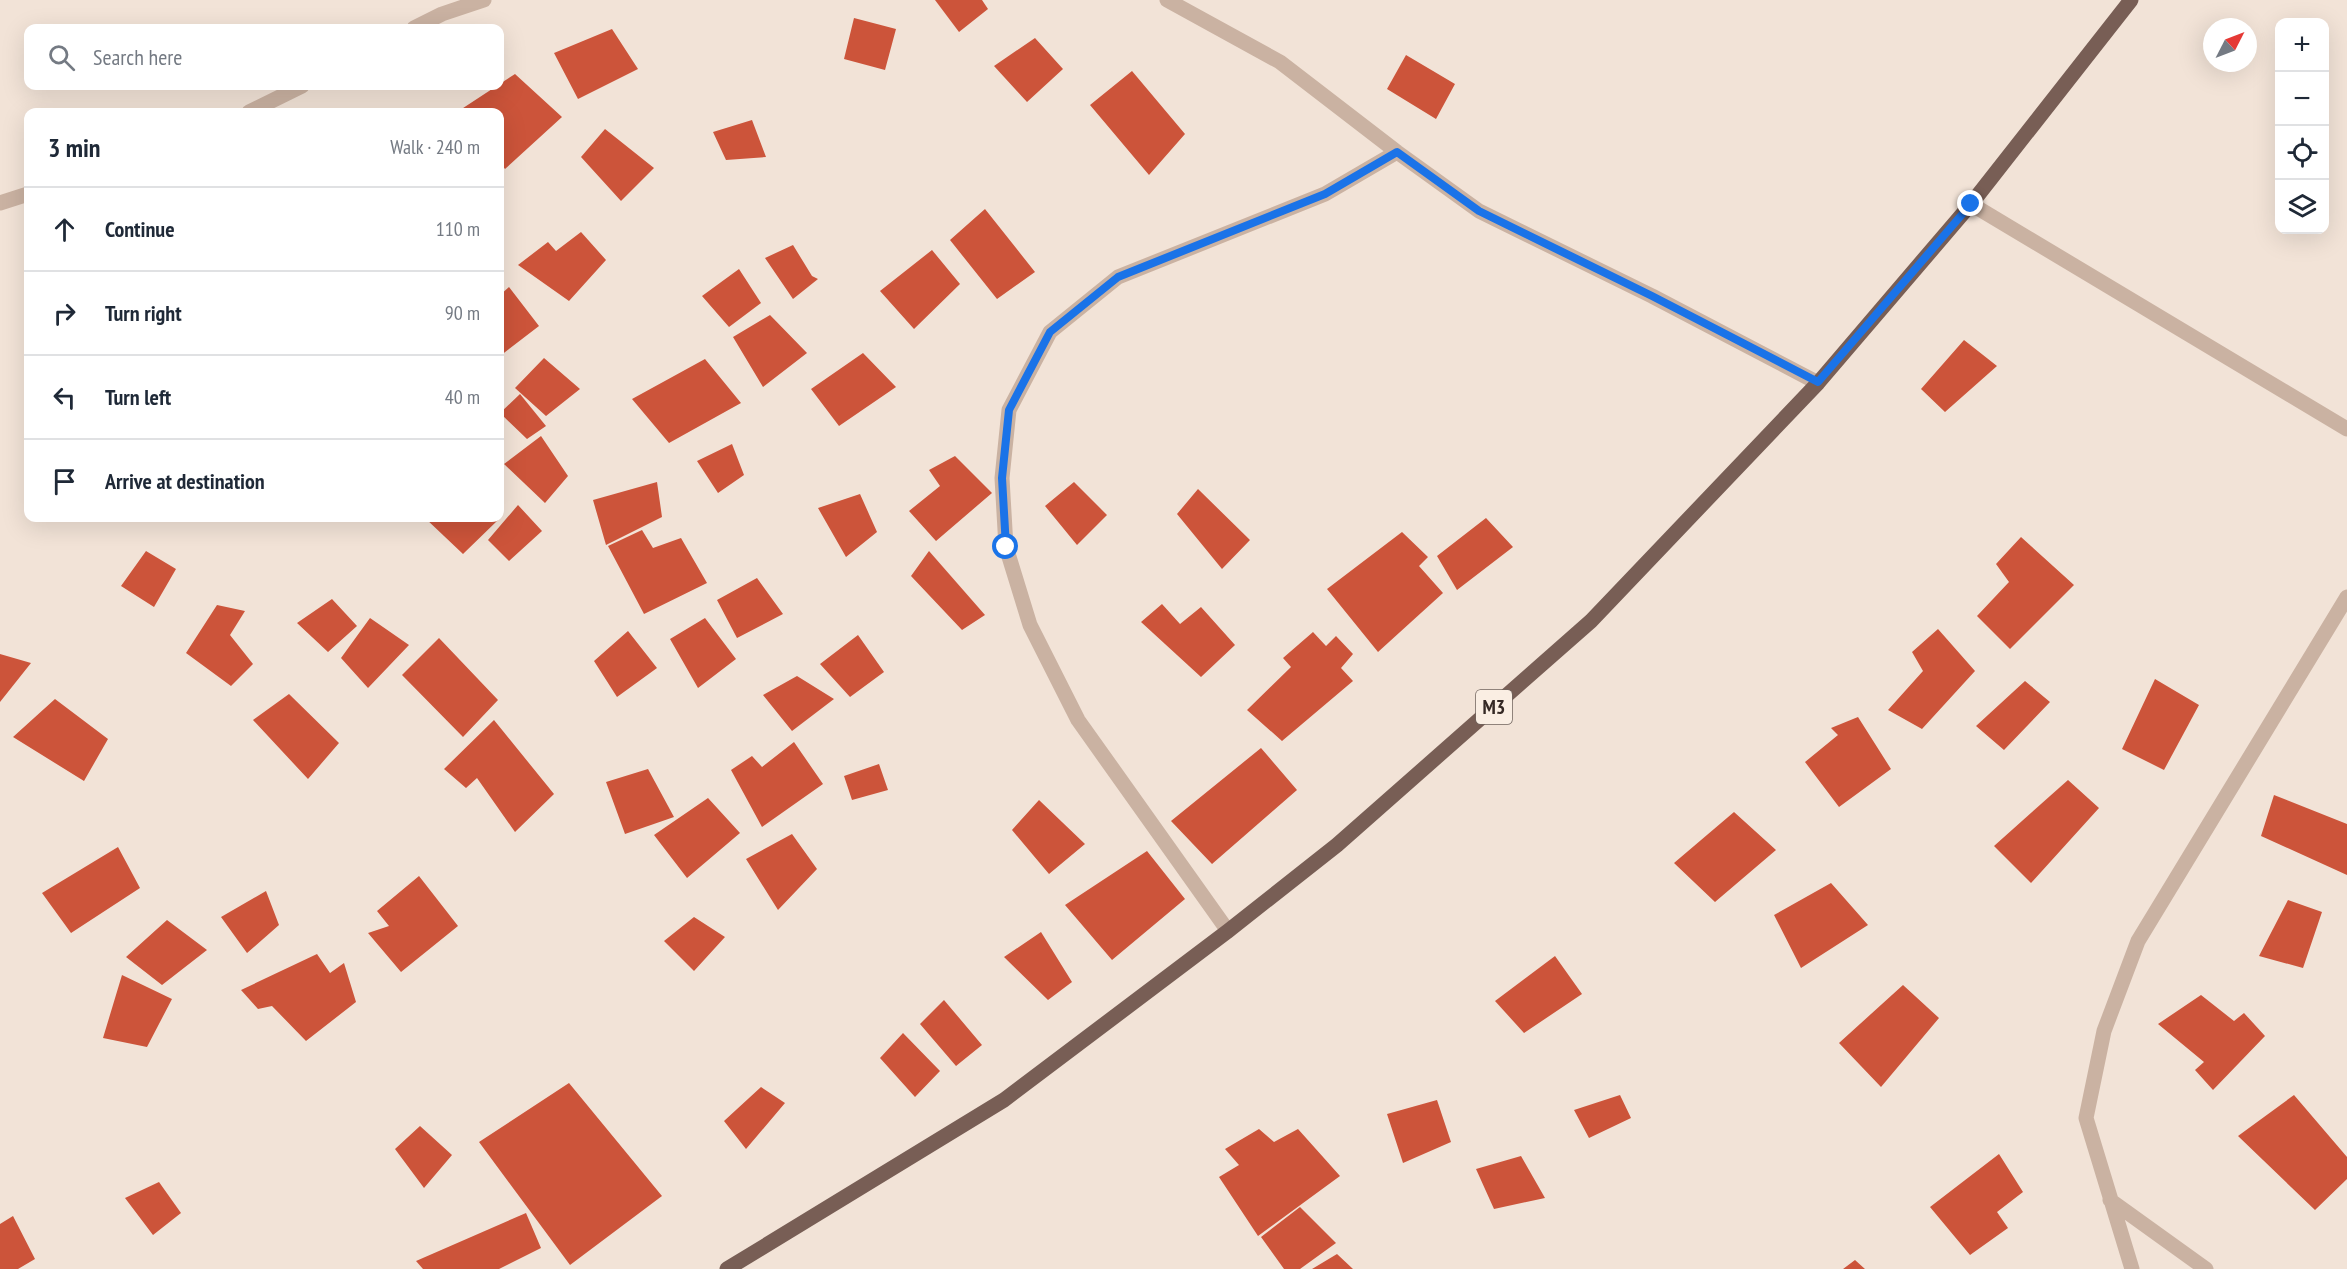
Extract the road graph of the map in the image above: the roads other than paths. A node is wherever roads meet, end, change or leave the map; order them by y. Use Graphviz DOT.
graph roads {
  1 [pos="484,0"];
  2 [pos="1167,0"];
  3 [pos="2131,0"];
  4 [pos="422,24"];
  5 [pos="294,90"];
  6 [pos="257,108"];
  7 [pos="1397,152"];
  8 [pos="24,195"];
  9 [pos="0,203"];
  10 [pos="1971,204"];
  11 [pos="1818,382"];
  12 [pos="2347,429"];
  13 [pos="2347,597"];
  14 [pos="1228,931"];
  15 [pos="2110,1200"];
  16 [pos="727,1269"];
  17 [pos="2132,1269"];
  18 [pos="2206,1269"];
  1 -- 4 [label="street"];
  2 -- 7 [label="street"];
  3 -- 10 [label="main road, M3"];
  5 -- 6 [label="street"];
  7 -- 11 [label="street"];
  7 -- 14 [label="street"];
  8 -- 9 [label="street"];
  10 -- 11 [label="main road, M3"];
  10 -- 12 [label="street"];
  11 -- 14 [label="main road, M3"];
  13 -- 15 [label="street"];
  14 -- 16 [label="main road, M3"];
  15 -- 17 [label="street"];
  15 -- 18 [label="street"];
}
